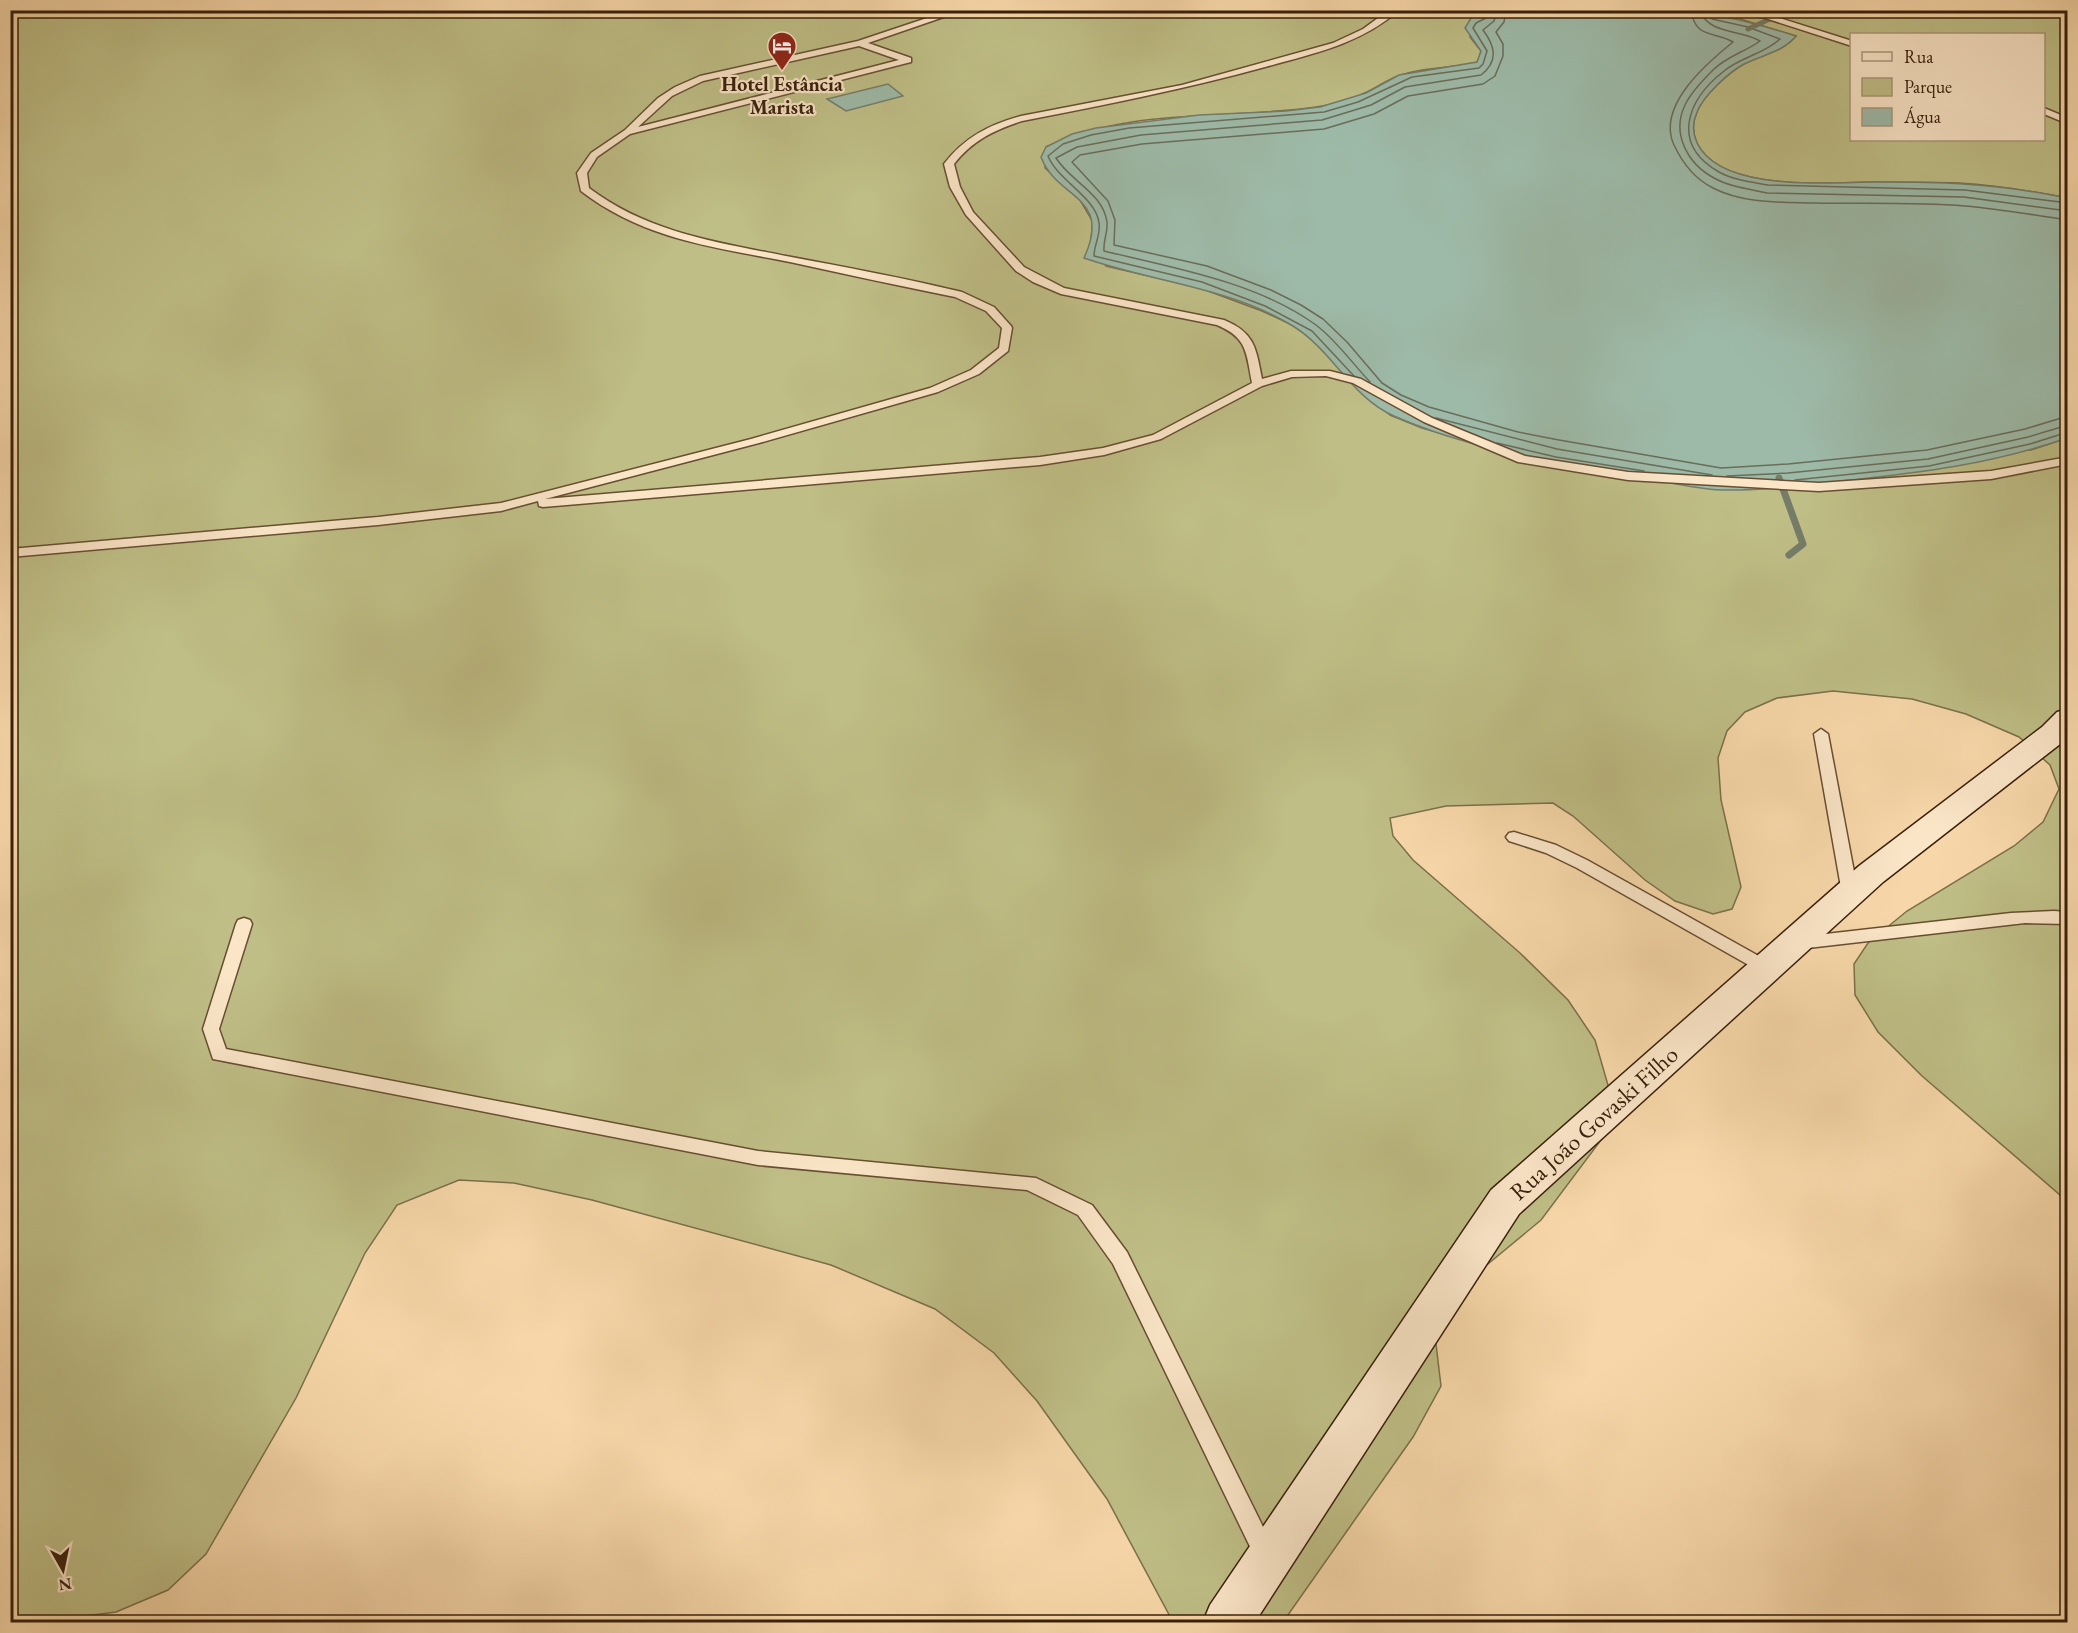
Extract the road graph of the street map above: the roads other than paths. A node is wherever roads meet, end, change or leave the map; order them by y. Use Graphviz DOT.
graph roads {
  1 [pos="960,10"];
  2 [pos="1395,10"];
  3 [pos="1744,10"];
  4 [pos="860,43"];
  5 [pos="1850,44"];
  6 [pos="895,54"];
  7 [pos="2045,112"];
  8 [pos="642,118"];
  9 [pos="2067,121"];
  10 [pos="627,132"];
  11 [pos="1258,384"];
  12 [pos="2067,460"];
  13 [pos="501,507"];
  14 [pos="10,553"];
  15 [pos="2067,719"];
  16 [pos="1821,734"];
  17 [pos="1514,837"];
  18 [pos="1850,893"];
  19 [pos="2067,918"];
  20 [pos="244,924"];
  21 [pos="1780,956"];
  22 [pos="1268,1560"];
  23 [pos="1227,1623"];
  1 -- 4 [label="lane"];
  2 -- 11 [label="lane"];
  3 -- 5 [label="lane"];
  4 -- 6 [label="lane"];
  4 -- 8 [label="lane"];
  6 -- 8 [label="lane"];
  6 -- 10 [label="lane"];
  7 -- 9 [label="lane"];
  8 -- 10 [label="lane"];
  10 -- 13 [label="lane"];
  11 -- 12 [label="lane"];
  11 -- 13 [label="lane"];
  13 -- 14 [label="lane"];
  15 -- 18 [label="street, Rua João Govaski Filho"];
  16 -- 18 [label="lane"];
  17 -- 21 [label="lane"];
  18 -- 21 [label="street, Rua João Govaski Filho"];
  19 -- 21 [label="lane"];
  20 -- 22 [label="lane"];
  21 -- 22 [label="street, Rua João Govaski Filho"];
  22 -- 23 [label="street, Rua João Govaski Filho"];
}
